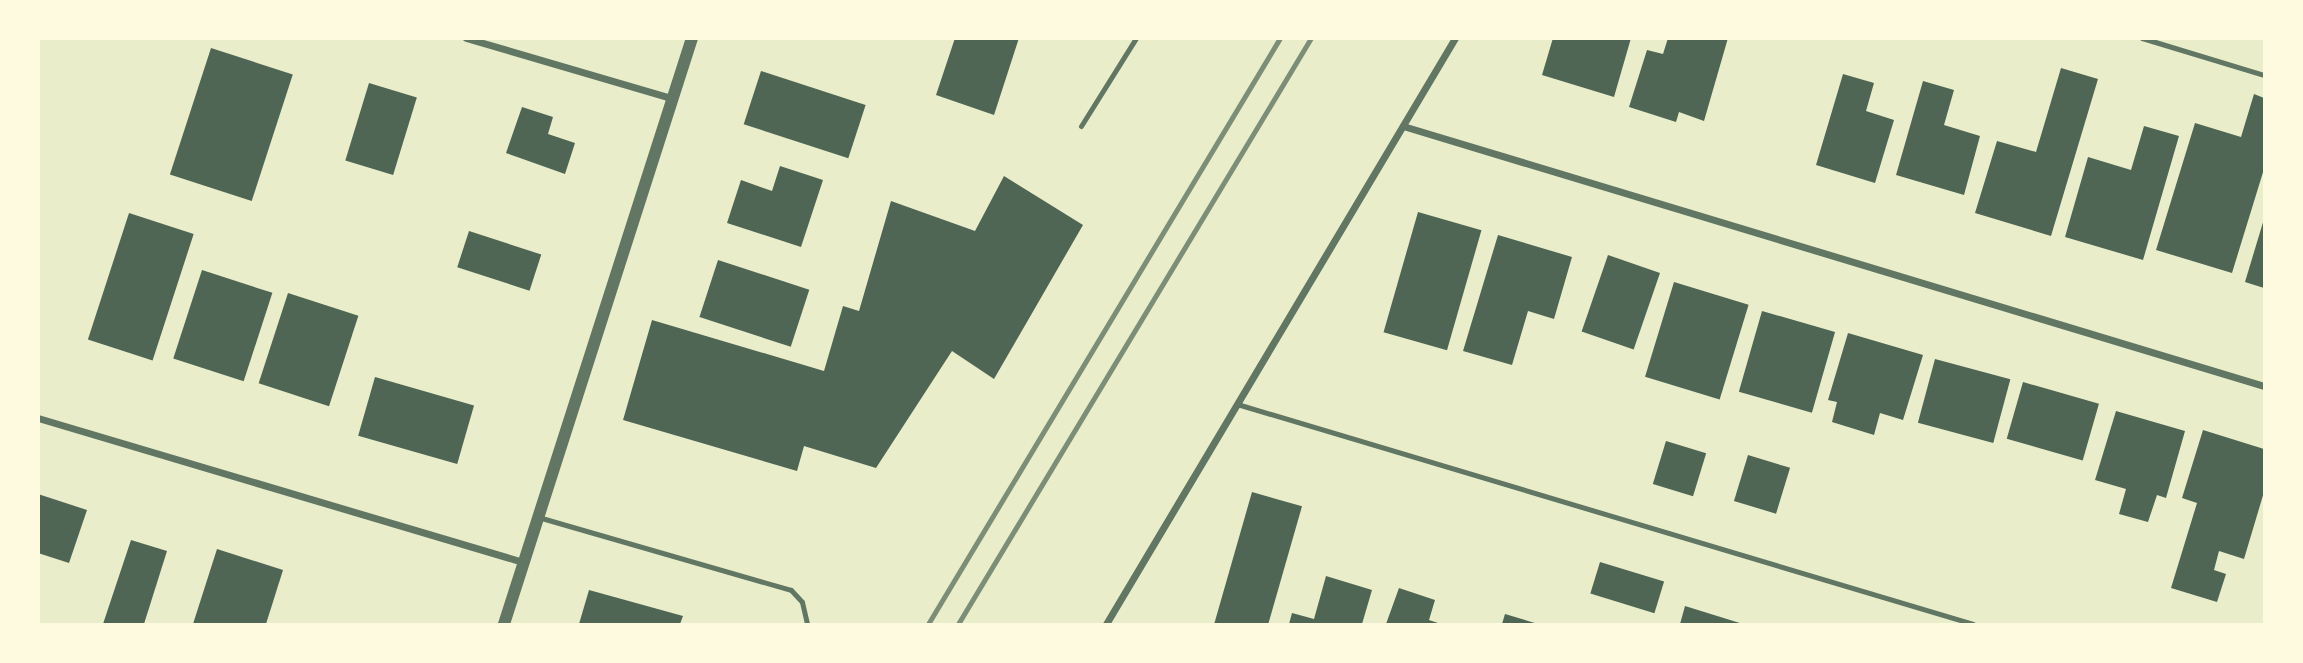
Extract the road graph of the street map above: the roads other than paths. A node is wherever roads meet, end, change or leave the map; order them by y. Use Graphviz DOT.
graph roads {
  1 [pos="466,38"];
  2 [pos="692,38"];
  3 [pos="1136,38"];
  4 [pos="1455,38"];
  5 [pos="2142,38"];
  6 [pos="2264,75"];
  7 [pos="671,98"];
  8 [pos="1081,126"];
  9 [pos="1403,126"];
  10 [pos="2264,386"];
  11 [pos="1237,404"];
  12 [pos="38,418"];
  13 [pos="538,517"];
  14 [pos="523,562"];
  15 [pos="504,625"];
  16 [pos="807,625"];
  17 [pos="1106,625"];
  18 [pos="1973,625"];
  1 -- 7 [label="street"];
  2 -- 7 [label="street"];
  3 -- 8 [label="lane"];
  4 -- 9 [label="street"];
  5 -- 6 [label="lane"];
  7 -- 13 [label="street"];
  9 -- 10 [label="street"];
  9 -- 11 [label="street"];
  11 -- 17 [label="street"];
  11 -- 18 [label="lane"];
  12 -- 14 [label="street"];
  13 -- 14 [label="street"];
  13 -- 16 [label="lane"];
  14 -- 15 [label="street"];
}
